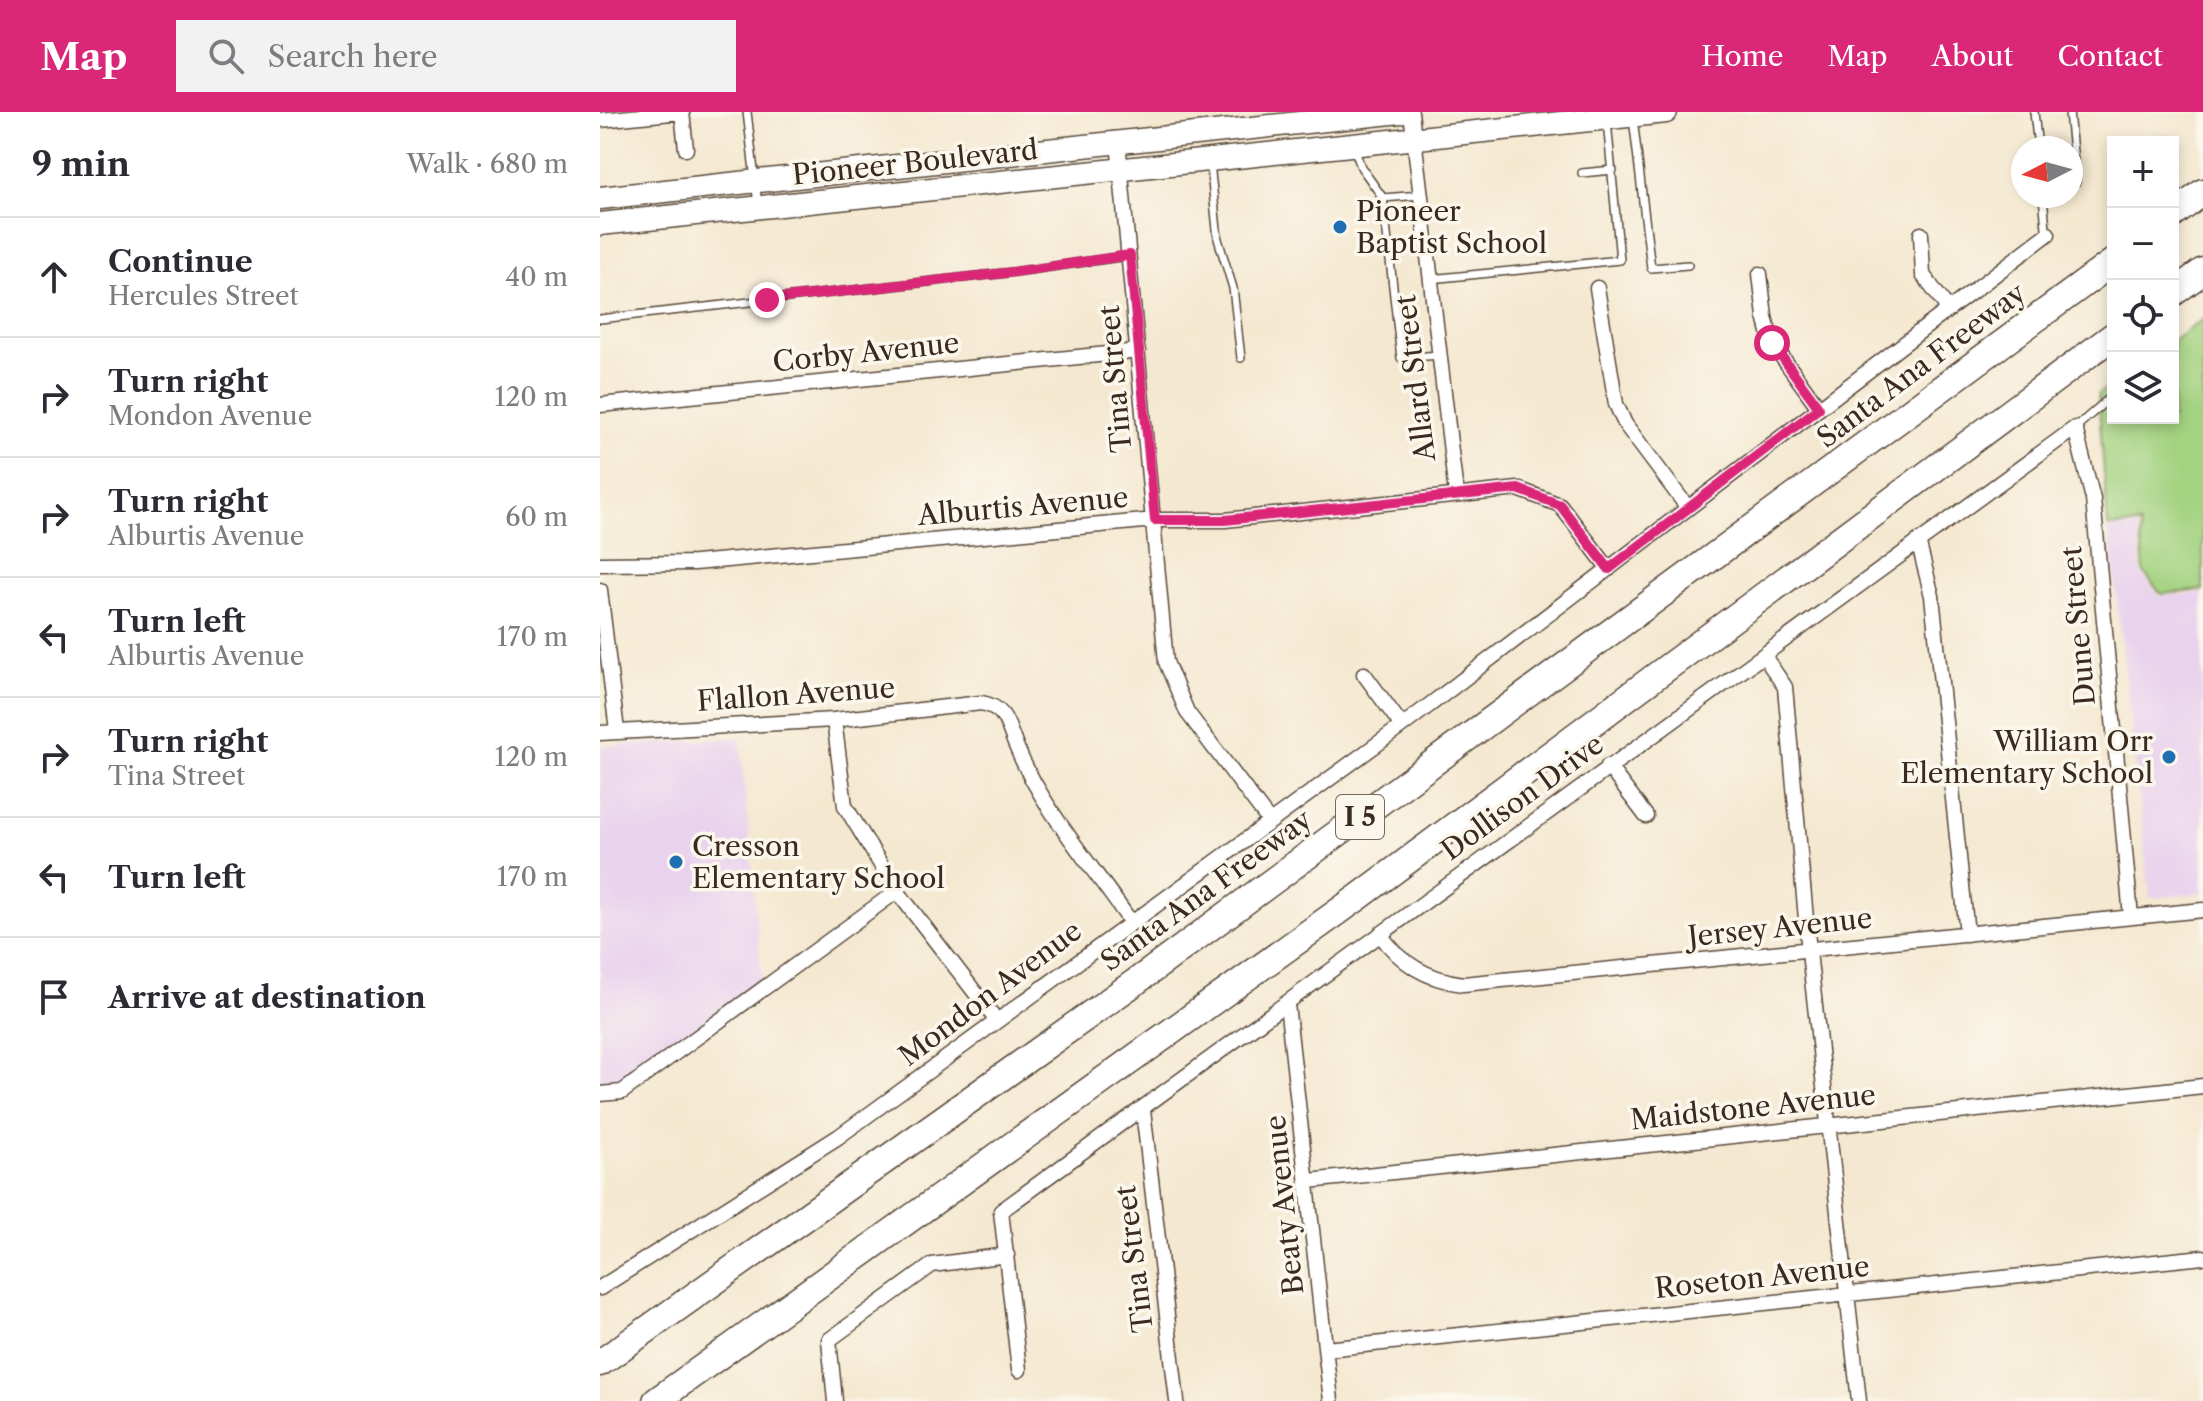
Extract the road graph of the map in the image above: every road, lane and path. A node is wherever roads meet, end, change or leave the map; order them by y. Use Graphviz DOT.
graph roads {
  1 [pos="682,112"];
  2 [pos="747,112"];
  3 [pos="1401,112"];
  4 [pos="1411,112"];
  5 [pos="1666,112"];
  6 [pos="2034,112"];
  7 [pos="2069,112"];
  8 [pos="1633,116"];
  9 [pos="1606,118"];
  10 [pos="600,120"];
  11 [pos="2037,136"];
  12 [pos="2071,136"];
  13 [pos="1413,139"];
  14 [pos="1118,141"];
  15 [pos="1353,145"];
  16 [pos="686,149"];
  17 [pos="1209,161"];
  18 [pos="1122,170"];
  19 [pos="1613,170"];
  20 [pos="1582,173"];
  21 [pos="754,181"];
  22 [pos="2203,192"];
  23 [pos="1420,195"];
  24 [pos="600,198"];
  25 [pos="1383,198"];
  26 [pos="2044,208"];
  27 [pos="758,209"];
  28 [pos="2179,210"];
  29 [pos="600,224"];
  30 [pos="2047,231"];
  31 [pos="1921,234"];
  32 [pos="1130,255"];
  33 [pos="1688,265"];
  34 [pos="2107,266"];
  35 [pos="2203,271"];
  36 [pos="1760,274"];
  37 [pos="1430,279"];
  38 [pos="1597,288"];
  39 [pos="2179,289"];
  40 [pos="1949,310"];
  41 [pos="600,319"];
  42 [pos="2107,340"];
  43 [pos="1138,351"];
  44 [pos="1439,355"];
  45 [pos="1241,358"];
  46 [pos="2107,400"];
  47 [pos="600,405"];
  48 [pos="1819,408"];
  49 [pos="2075,428"];
  50 [pos="1456,494"];
  51 [pos="1688,508"];
  52 [pos="1155,520"];
  53 [pos="1918,541"];
  54 [pos="600,564"];
  55 [pos="1609,569"];
  56 [pos="600,590"];
  57 [pos="1764,656"];
  58 [pos="1364,674"];
  59 [pos="834,720"];
  60 [pos="1402,726"];
  61 [pos="617,731"];
  62 [pos="600,733"];
  63 [pos="1608,766"];
  64 [pos="1646,816"];
  65 [pos="1269,821"];
  66 [pos="897,891"];
  67 [pos="2203,910"];
  68 [pos="2131,917"];
  69 [pos="1130,921"];
  70 [pos="1380,934"];
  71 [pos="1967,934"];
  72 [pos="1809,952"];
  73 [pos="1287,1004"];
  74 [pos="997,1021"];
  75 [pos="2203,1086"];
  76 [pos="600,1094"];
  77 [pos="1143,1110"];
  78 [pos="1829,1125"];
  79 [pos="1309,1181"];
  80 [pos="1007,1255"];
  81 [pos="2203,1257"];
  82 [pos="600,1288"];
  83 [pos="1847,1294"];
  84 [pos="1326,1349"];
  85 [pos="600,1363"];
  86 [pos="1019,1370"];
  87 [pos="656,1401"];
  88 [pos="835,1401"];
  89 [pos="1177,1401"];
  90 [pos="1331,1401"];
  91 [pos="1859,1401"];
  1 -- 10 [label="street"];
  1 -- 16 [label="street"];
  2 -- 21 [label="lane"];
  3 -- 14 [label="main road, Pioneer Boulevard"];
  4 -- 13 [label="street, Allard Street"];
  5 -- 8 [label="main road, Pioneer Boulevard"];
  6 -- 11 [label="lane"];
  7 -- 12 [label="lane"];
  8 -- 9 [label="main road, Pioneer Boulevard"];
  8 -- 33 [label="lane"];
  9 -- 13 [label="main road, Pioneer Boulevard"];
  9 -- 19 [label="lane"];
  13 -- 15 [label="main road, Pioneer Boulevard"];
  13 -- 23 [label="street, Allard Street"];
  14 -- 18 [label="street, Tina Street"];
  14 -- 21 [label="main road, Pioneer Boulevard"];
  15 -- 17 [label="main road, Pioneer Boulevard"];
  15 -- 25 [label="lane"];
  17 -- 18 [label="main road, Pioneer Boulevard"];
  17 -- 45 [label="lane"];
  18 -- 27 [label="main road, Pioneer Boulevard"];
  18 -- 32 [label="street, Tina Street"];
  19 -- 20 [label="lane"];
  19 -- 37 [label="lane"];
  21 -- 24 [label="main road, Pioneer Boulevard"];
  21 -- 27 [label="lane"];
  22 -- 28 [label="highway"];
  23 -- 25 [label="lane"];
  23 -- 37 [label="street, Allard Street"];
  25 -- 44 [label="lane"];
  26 -- 30 [label="lane"];
  27 -- 29 [label="main road, Pioneer Boulevard"];
  30 -- 40 [label="street, Mondon Avenue"];
  31 -- 40 [label="street"];
  32 -- 41 [label="lane"];
  32 -- 43 [label="street, Tina Street"];
  34 -- 85 [label="highway, Santa Ana Freeway / I 5"];
  35 -- 39 [label="highway"];
  36 -- 48 [label="street"];
  37 -- 44 [label="street, Allard Street"];
  38 -- 51 [label="street"];
  40 -- 48 [label="street, Mondon Avenue"];
  42 -- 87 [label="highway, I 5"];
  43 -- 47 [label="street, Corby Avenue"];
  43 -- 52 [label="street, Tina Street"];
  44 -- 50 [label="street, Allard Street"];
  46 -- 49 [label="lane"];
  48 -- 51 [label="street, Mondon Avenue"];
  49 -- 53 [label="street, Dollison Drive"];
  49 -- 68 [label="street, Dune Street"];
  50 -- 52 [label="street, Alburtis Avenue"];
  50 -- 55 [label="street, Alburtis Avenue"];
  51 -- 55 [label="street, Mondon Avenue"];
  52 -- 54 [label="street, Alburtis Avenue"];
  52 -- 65 [label="street, Tina Street"];
  53 -- 57 [label="street, Dollison Drive"];
  53 -- 71 [label="street"];
  55 -- 60 [label="street, Mondon Avenue"];
  56 -- 61 [label="street"];
  57 -- 63 [label="street, Dollison Drive"];
  57 -- 72 [label="street"];
  58 -- 60 [label="street"];
  59 -- 61 [label="street, Flallon Avenue"];
  59 -- 66 [label="street"];
  59 -- 69 [label="street, Flallon Avenue"];
  60 -- 65 [label="street, Mondon Avenue"];
  61 -- 62 [label="street, Flallon Avenue"];
  63 -- 64 [label="street"];
  63 -- 70 [label="street, Dollison Drive"];
  65 -- 69 [label="street, Mondon Avenue"];
  66 -- 74 [label="street"];
  66 -- 76 [label="street"];
  67 -- 68 [label="street, Jersey Avenue"];
  68 -- 71 [label="street, Jersey Avenue"];
  69 -- 74 [label="street, Mondon Avenue"];
  70 -- 72 [label="street, Jersey Avenue"];
  70 -- 73 [label="street, Dollison Drive"];
  71 -- 72 [label="street, Jersey Avenue"];
  72 -- 78 [label="street"];
  73 -- 77 [label="street, Dollison Drive"];
  73 -- 79 [label="street, Beaty Avenue"];
  74 -- 82 [label="street, Mondon Avenue"];
  75 -- 78 [label="street, Maidstone Avenue"];
  77 -- 80 [label="street, Dollison Drive"];
  77 -- 89 [label="street, Tina Street"];
  78 -- 79 [label="street, Maidstone Avenue"];
  78 -- 83 [label="street"];
  79 -- 84 [label="street, Beaty Avenue"];
  80 -- 86 [label="street"];
  80 -- 88 [label="street"];
  81 -- 83 [label="street, Roseton Avenue"];
  83 -- 84 [label="street, Roseton Avenue"];
  83 -- 91 [label="street"];
  84 -- 90 [label="street, Beaty Avenue"];
}
